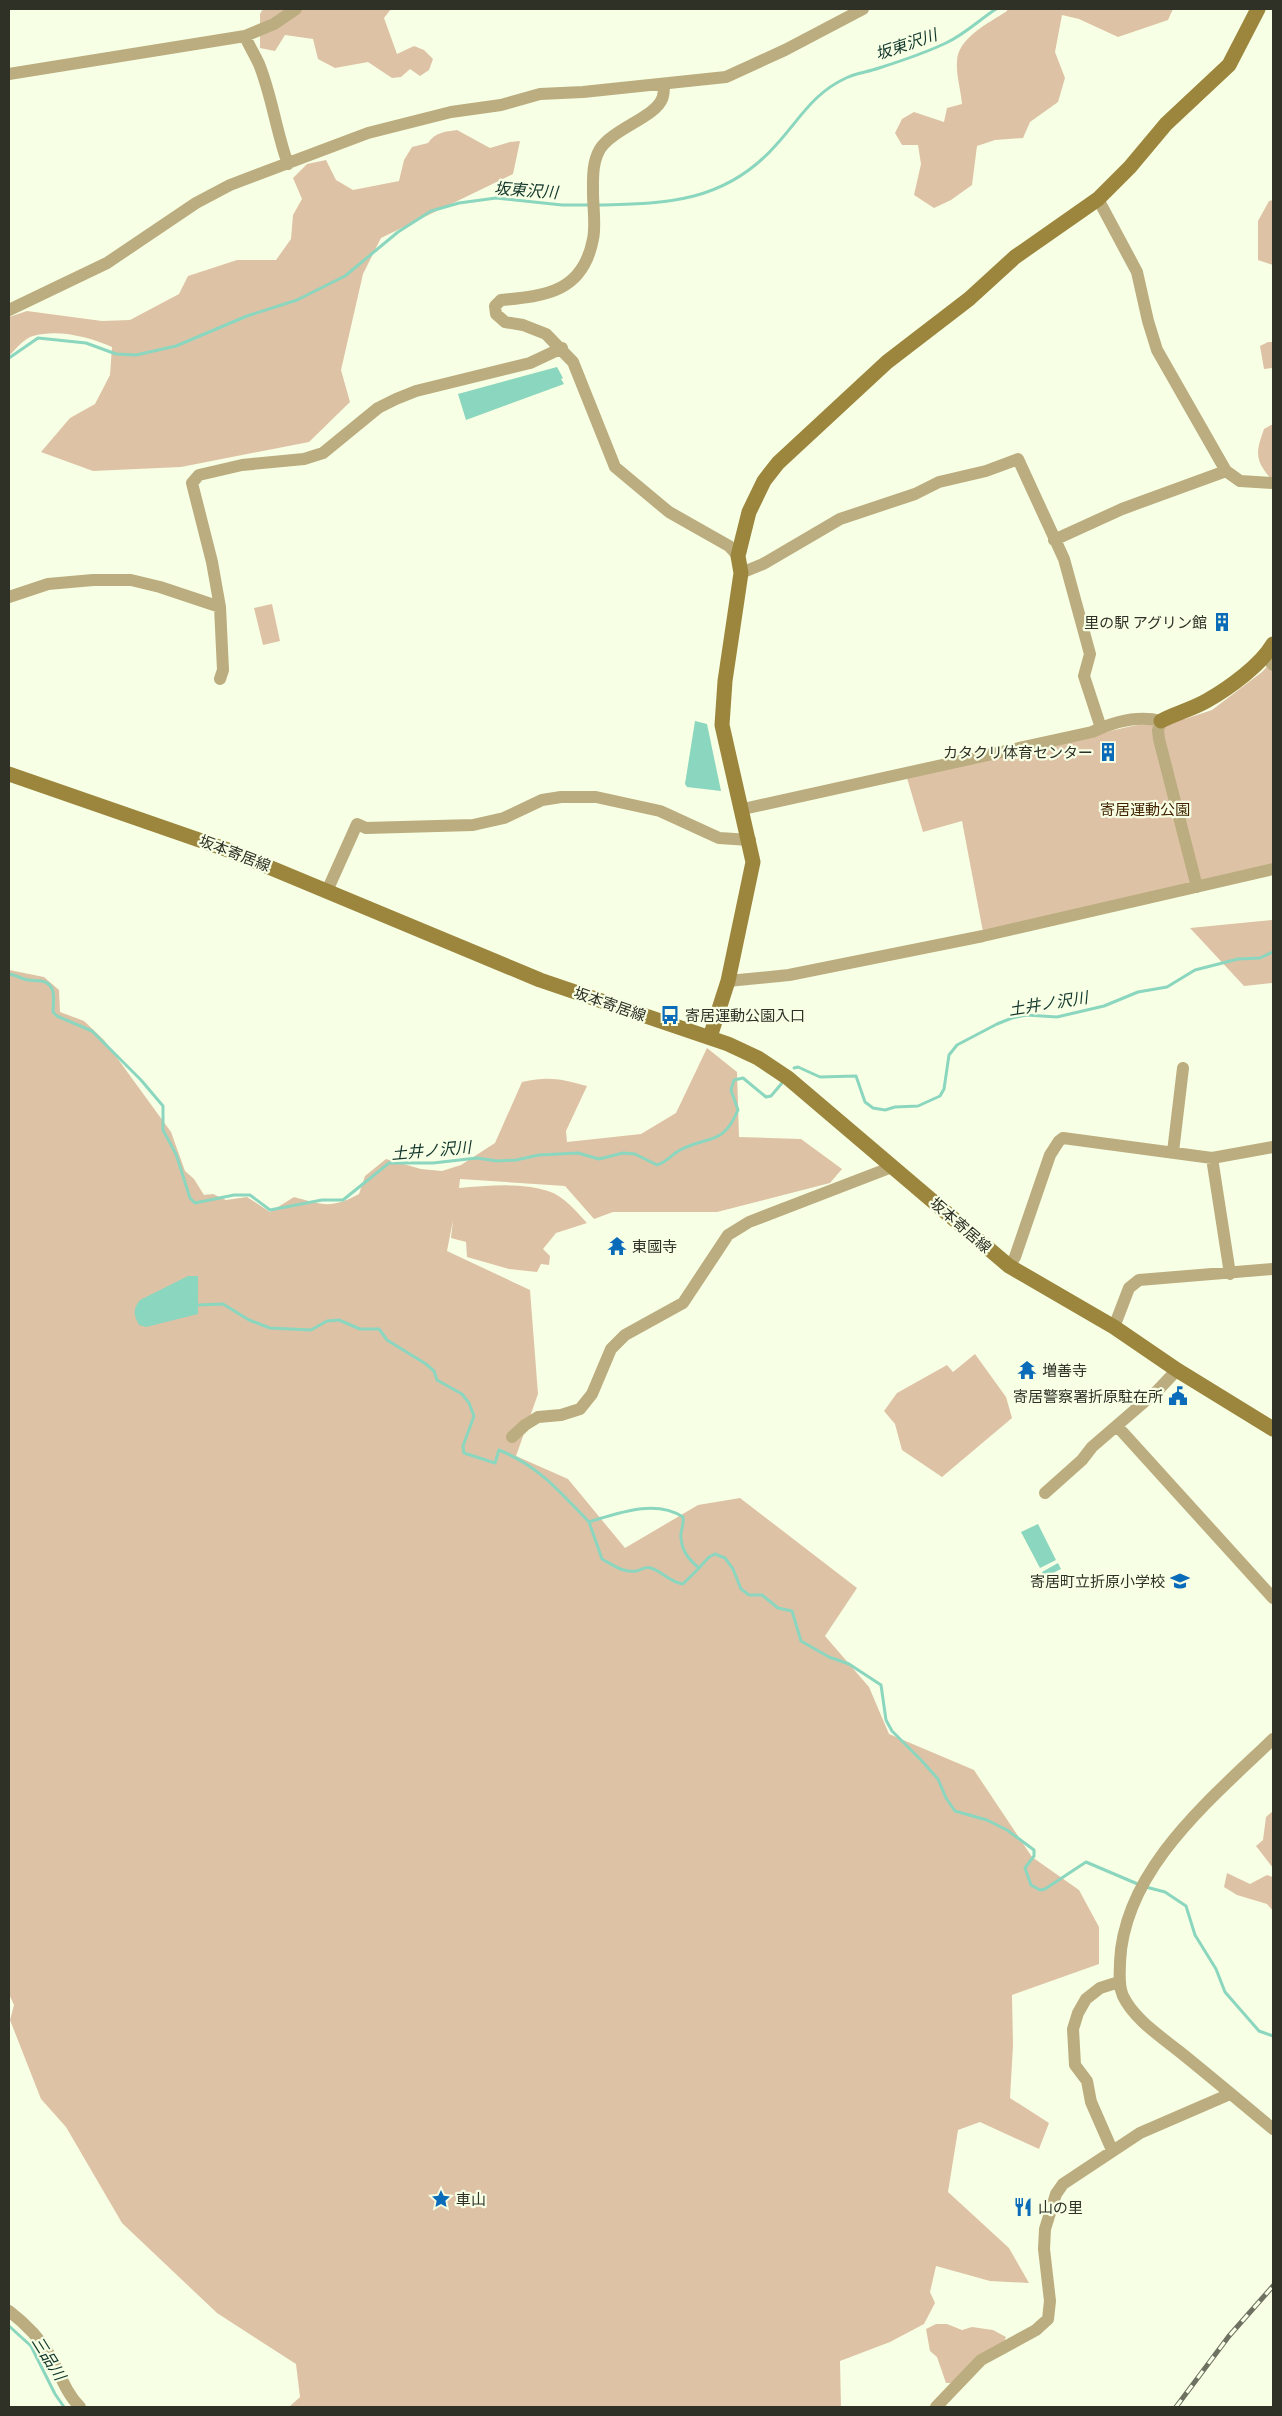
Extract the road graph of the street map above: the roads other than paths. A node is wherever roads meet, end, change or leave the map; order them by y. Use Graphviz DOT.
graph roads {
  1 [pos="296,9"];
  2 [pos="863,9"];
  3 [pos="1258,9"];
  4 [pos="245,36"];
  5 [pos="9,74"];
  6 [pos="664,84"];
  7 [pos="288,164"];
  8 [pos="1098,199"];
  9 [pos="9,310"];
  10 [pos="562,348"];
  11 [pos="1226,471"];
  12 [pos="1273,484"];
  13 [pos="1054,540"];
  14 [pos="738,556"];
  15 [pos="741,573"];
  16 [pos="9,597"];
  17 [pos="220,607"];
  18 [pos="1271,655"];
  19 [pos="220,680"];
  20 [pos="1161,721"];
  21 [pos="1101,728"];
  22 [pos="9,774"];
  23 [pos="743,809"];
  24 [pos="750,840"];
  25 [pos="1273,868"];
  26 [pos="1197,887"];
  27 [pos="327,891"];
  28 [pos="728,981"];
  29 [pos="710,1038"];
  30 [pos="1183,1068"];
  31 [pos="1273,1147"];
  32 [pos="1172,1152"];
  33 [pos="1212,1158"];
  34 [pos="892,1167"];
  35 [pos="1009,1266"];
  36 [pos="1273,1269"];
  37 [pos="1230,1274"];
  38 [pos="1114,1326"];
  39 [pos="1178,1370"];
  40 [pos="1117,1426"];
  41 [pos="1273,1429"];
  42 [pos="512,1437"];
  43 [pos="1045,1493"];
  44 [pos="1273,1598"];
  45 [pos="1273,1739"];
  46 [pos="1119,1982"];
  47 [pos="1230,2094"];
  48 [pos="1273,2129"];
  49 [pos="1112,2150"];
  50 [pos="9,2311"];
  51 [pos="80,2407"];
  52 [pos="936,2407"];
  1 -- 4 [label="street"];
  2 -- 6 [label="street"];
  3 -- 8 [label="main road"];
  4 -- 5 [label="street"];
  4 -- 7 [label="street"];
  6 -- 7 [label="street"];
  6 -- 10 [label="street"];
  7 -- 9 [label="street"];
  8 -- 11 [label="street"];
  8 -- 14 [label="main road"];
  10 -- 14 [label="street"];
  10 -- 17 [label="street"];
  11 -- 12 [label="street"];
  11 -- 13 [label="street"];
  13 -- 15 [label="street"];
  13 -- 21 [label="street"];
  14 -- 15 [label="main road"];
  15 -- 23 [label="main road"];
  16 -- 17 [label="street"];
  17 -- 19 [label="street"];
  18 -- 20 [label="main road"];
  20 -- 21 [label="street"];
  20 -- 26 [label="street"];
  21 -- 23 [label="street"];
  22 -- 27 [label="main road, 坂本寄居線"];
  23 -- 24 [label="main road"];
  24 -- 27 [label="street"];
  24 -- 28 [label="main road"];
  25 -- 26 [label="street"];
  26 -- 28 [label="street"];
  27 -- 29 [label="main road, 坂本寄居線"];
  28 -- 29 [label="main road"];
  29 -- 34 [label="main road, 坂本寄居線"];
  30 -- 32 [label="street"];
  31 -- 33 [label="street"];
  32 -- 33 [label="street"];
  32 -- 35 [label="street"];
  33 -- 37 [label="street"];
  34 -- 35 [label="main road, 坂本寄居線"];
  34 -- 42 [label="street"];
  35 -- 38 [label="main road, 坂本寄居線"];
  36 -- 37 [label="street"];
  37 -- 38 [label="street"];
  38 -- 39 [label="main road, 坂本寄居線"];
  39 -- 40 [label="street"];
  39 -- 41 [label="main road, 坂本寄居線"];
  40 -- 43 [label="street"];
  40 -- 44 [label="street"];
  45 -- 46 [label="street"];
  46 -- 47 [label="street"];
  46 -- 49 [label="street"];
  47 -- 48 [label="street"];
  47 -- 49 [label="street"];
  49 -- 52 [label="street"];
  50 -- 51 [label="street"];
}
